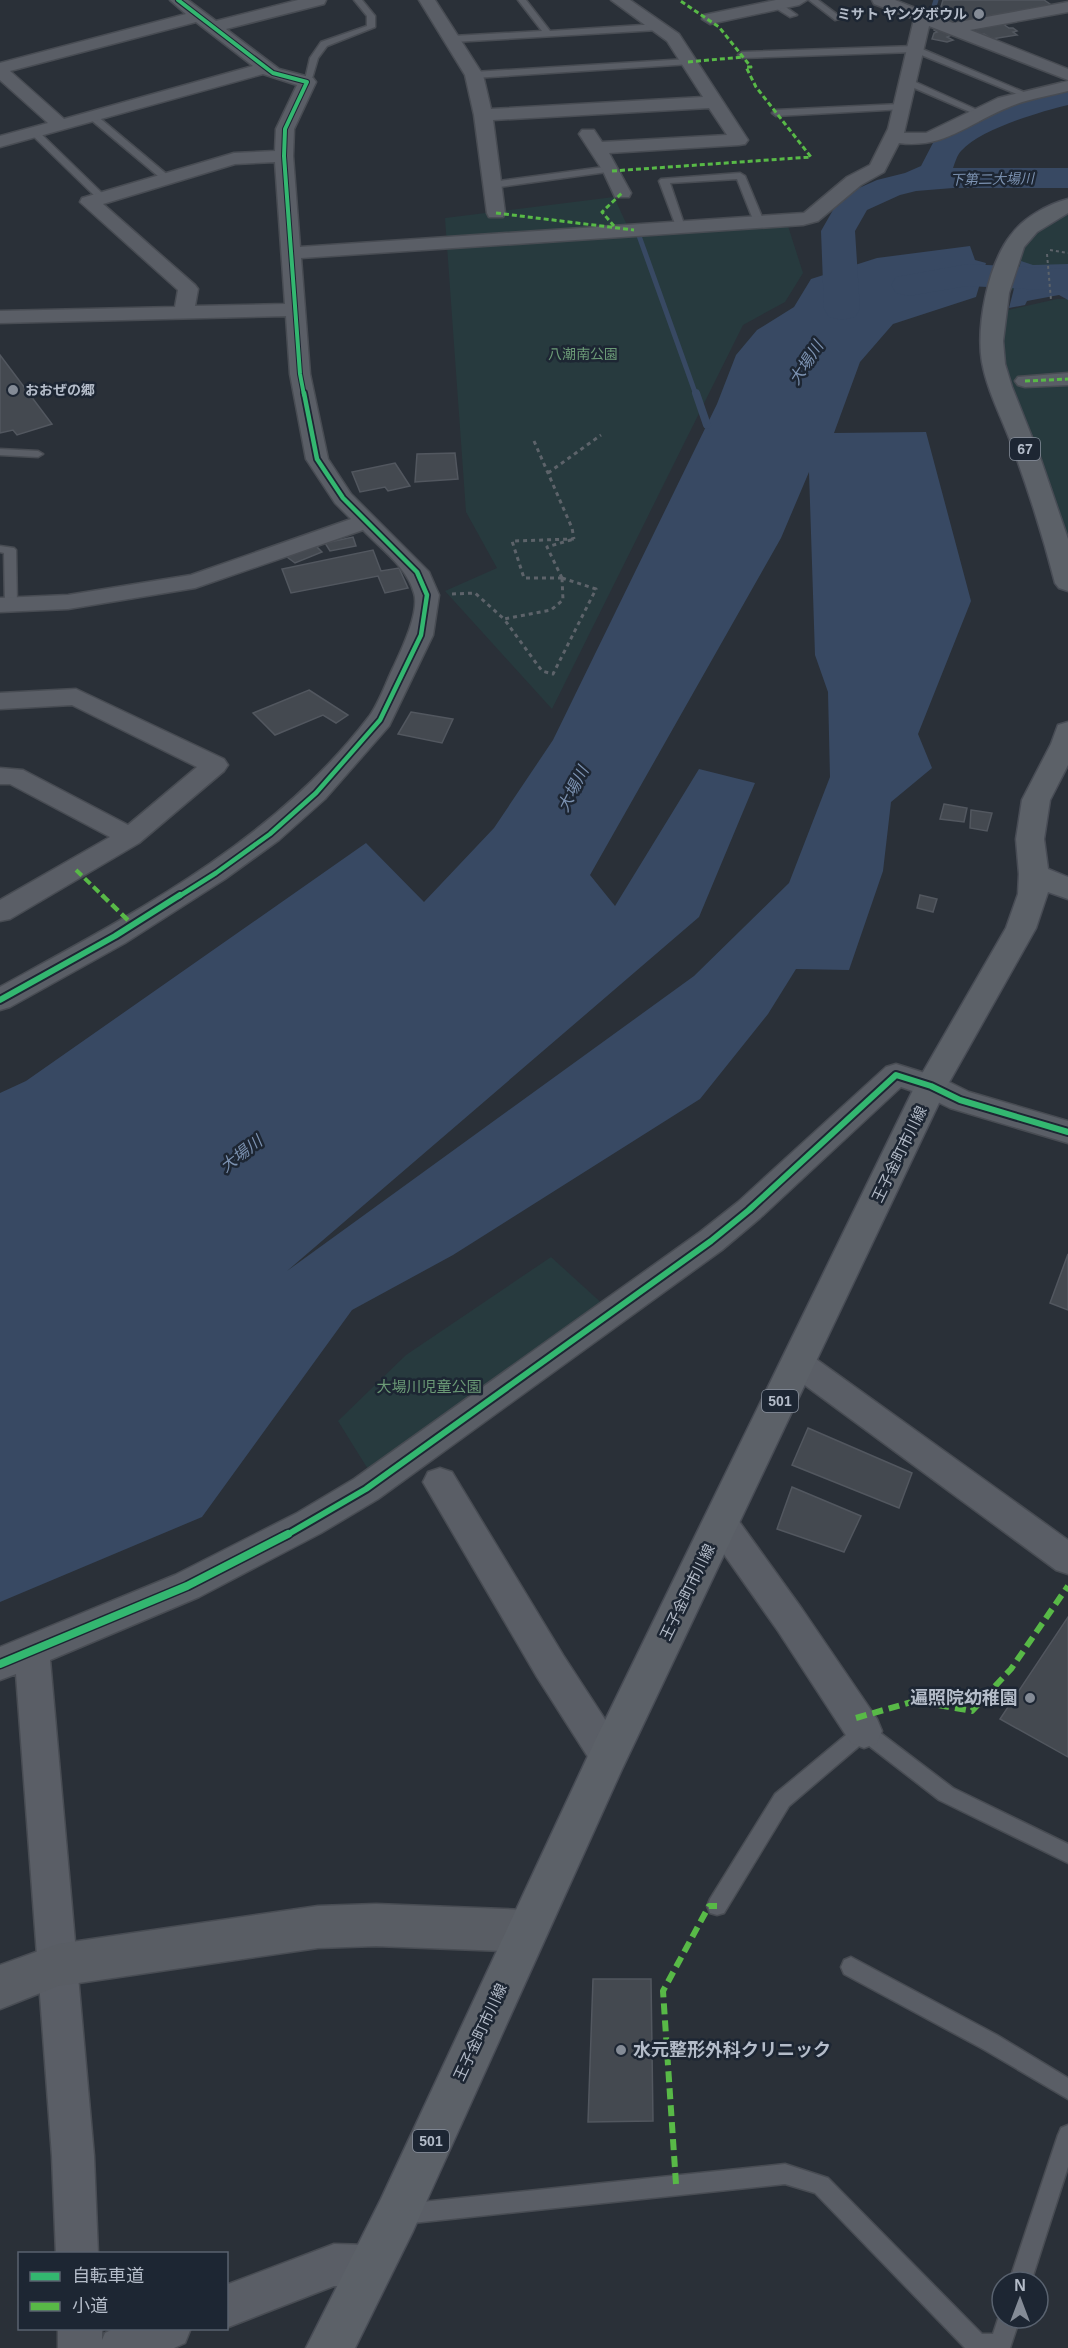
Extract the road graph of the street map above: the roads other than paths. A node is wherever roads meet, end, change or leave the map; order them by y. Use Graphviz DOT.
graph roads {
  1 [pos="178,0"];
  2 [pos="318,0"];
  3 [pos="358,0"];
  4 [pos="427,0"];
  5 [pos="522,0"];
  6 [pos="619,0"];
  7 [pos="813,0"];
  8 [pos="880,0"];
  9 [pos="1068,7"];
  10 [pos="796,8"];
  11 [pos="198,16"];
  12 [pos="923,17"];
  13 [pos="838,18"];
  14 [pos="710,19"];
  15 [pos="213,27"];
  16 [pos="658,27"];
  17 [pos="953,28"];
  18 [pos="547,33"];
  19 [pos="453,39"];
  20 [pos="915,49"];
  21 [pos="742,55"];
  22 [pos="688,62"];
  23 [pos="266,68"];
  24 [pos="0,70"];
  25 [pos="474,75"];
  26 [pos="1068,75"];
  27 [pos="308,82"];
  28 [pos="908,82"];
  29 [pos="1068,86"];
  30 [pos="1027,95"];
  31 [pos="714,102"];
  32 [pos="901,107"];
  33 [pos="573,110"];
  34 [pos="776,113"];
  35 [pos="980,114"];
  36 [pos="483,115"];
  37 [pos="93,117"];
  38 [pos="61,124"];
  39 [pos="34,132"];
  40 [pos="892,136"];
  41 [pos="0,142"];
  42 [pos="597,148"];
  43 [pos="284,156"];
  44 [pos="611,169"];
  45 [pos="167,179"];
  46 [pos="492,184"];
  47 [pos="622,194"];
  48 [pos="102,198"];
  49 [pos="1068,205"];
  50 [pos="496,213"];
  51 [pos="759,222"];
  52 [pos="680,227"];
  53 [pos="292,253"];
  54 [pos="294,310"];
  55 [pos="184,312"];
  56 [pos="0,317"];
  57 [pos="1068,379"];
  58 [pos="1025,381"];
  59 [pos="0,452"];
  60 [pos="38,454"];
  61 [pos="365,522"];
  62 [pos="0,549"];
  63 [pos="1068,583"];
  64 [pos="6,605"];
  65 [pos="0,701"];
  66 [pos="1068,731"];
  67 [pos="0,776"];
  68 [pos="129,837"];
  69 [pos="1051,876"];
  70 [pos="1068,889"];
  71 [pos="5,904"];
  72 [pos="0,1000"];
  73 [pos="931,1086"];
  74 [pos="1068,1132"];
  75 [pos="798,1363"];
  76 [pos="440,1482"];
  77 [pos="721,1523"];
  78 [pos="1068,1559"];
  79 [pos="16,1658"];
  80 [pos="864,1731"];
  81 [pos="608,1756"];
  82 [pos="1068,1854"];
  83 [pos="717,1906"];
  84 [pos="526,1931"];
  85 [pos="58,1965"];
  86 [pos="851,1967"];
  87 [pos="0,1987"];
  88 [pos="1068,2089"];
  89 [pos="1068,2135"];
  90 [pos="397,2215"];
  91 [pos="77,2252"];
  92 [pos="369,2266"];
  93 [pos="1024,2270"];
  94 [pos="228,2306"];
  95 [pos="80,2330"];
  96 [pos="165,2330"];
  97 [pos="1005,2330"];
  98 [pos="80,2348"];
  99 [pos="120,2348"];
  100 [pos="330,2348"];
  1 -- 11 [label="street"];
  2 -- 15 [label="street"];
  3 -- 27 [label="lane"];
  4 -- 19 [label="street"];
  5 -- 18 [label="lane"];
  6 -- 16 [label="street"];
  7 -- 13 [label="lane"];
  8 -- 12 [label="street"];
  9 -- 17 [label="street"];
  10 -- 14 [label="street"];
  11 -- 15 [label="street"];
  11 -- 24 [label="street"];
  12 -- 17 [label="street"];
  12 -- 20 [label="street"];
  15 -- 23 [label="street"];
  16 -- 18 [label="lane"];
  16 -- 22 [label="street"];
  17 -- 26 [label="street"];
  18 -- 19 [label="lane"];
  19 -- 25 [label="street"];
  20 -- 21 [label="lane"];
  20 -- 28 [label="street"];
  20 -- 30 [label="lane"];
  22 -- 25 [label="lane"];
  22 -- 31 [label="street"];
  23 -- 27 [label="street"];
  23 -- 37 [label="street"];
  24 -- 38 [label="street"];
  25 -- 36 [label="street"];
  27 -- 43 [label="street"];
  28 -- 32 [label="street"];
  28 -- 35 [label="lane"];
  29 -- 30 [label="street"];
  30 -- 35 [label="street"];
  31 -- 33 [label="street"];
  31 -- 42 [label="street"];
  32 -- 34 [label="lane"];
  32 -- 40 [label="street"];
  33 -- 36 [label="street"];
  33 -- 42 [label="street"];
  35 -- 40 [label="street"];
  36 -- 46 [label="street"];
  37 -- 38 [label="street"];
  37 -- 45 [label="lane"];
  38 -- 39 [label="street"];
  39 -- 41 [label="street"];
  39 -- 48 [label="lane"];
  40 -- 51 [label="street"];
  42 -- 44 [label="street"];
  43 -- 45 [label="street"];
  43 -- 53 [label="street"];
  44 -- 46 [label="lane"];
  44 -- 47 [label="street"];
  45 -- 48 [label="street"];
  46 -- 50 [label="street"];
  48 -- 55 [label="street"];
  49 -- 63 [label="main road, 67"];
  51 -- 52 [label="street"];
  51 -- 52 [label="lane"];
  52 -- 53 [label="street"];
  53 -- 54 [label="street"];
  54 -- 55 [label="street"];
  54 -- 61 [label="street"];
  55 -- 56 [label="street"];
  57 -- 58 [label="street"];
  59 -- 60 [label="lane"];
  61 -- 64 [label="street"];
  61 -- 72 [label="street"];
  62 -- 64 [label="lane"];
  65 -- 68 [label="street"];
  66 -- 69 [label="main road, 王子金町市川線"];
  67 -- 68 [label="street"];
  68 -- 71 [label="street"];
  69 -- 70 [label="main road"];
  69 -- 73 [label="main road, 王子金町市川線 / 501"];
  73 -- 74 [label="street"];
  73 -- 75 [label="main road, 王子金町市川線 / 501"];
  73 -- 79 [label="street"];
  75 -- 77 [label="main road, 王子金町市川線 / 501"];
  75 -- 78 [label="street"];
  76 -- 81 [label="street"];
  77 -- 80 [label="street"];
  77 -- 81 [label="main road, 王子金町市川線 / 501"];
  79 -- 85 [label="street"];
  80 -- 82 [label="lane"];
  80 -- 83 [label="lane"];
  81 -- 84 [label="main road, 王子金町市川線 / 501"];
  84 -- 85 [label="street"];
  84 -- 90 [label="main road, 王子金町市川線 / 501"];
  85 -- 87 [label="street"];
  85 -- 91 [label="street"];
  86 -- 88 [label="lane"];
  89 -- 93 [label="lane"];
  90 -- 92 [label="main road, 王子金町市川線 / 501"];
  90 -- 97 [label="lane"];
  92 -- 94 [label="street"];
  92 -- 100 [label="main road, 王子金町市川線 / 501"];
  95 -- 98 [label="street"];
  96 -- 99 [label="street"];
}
